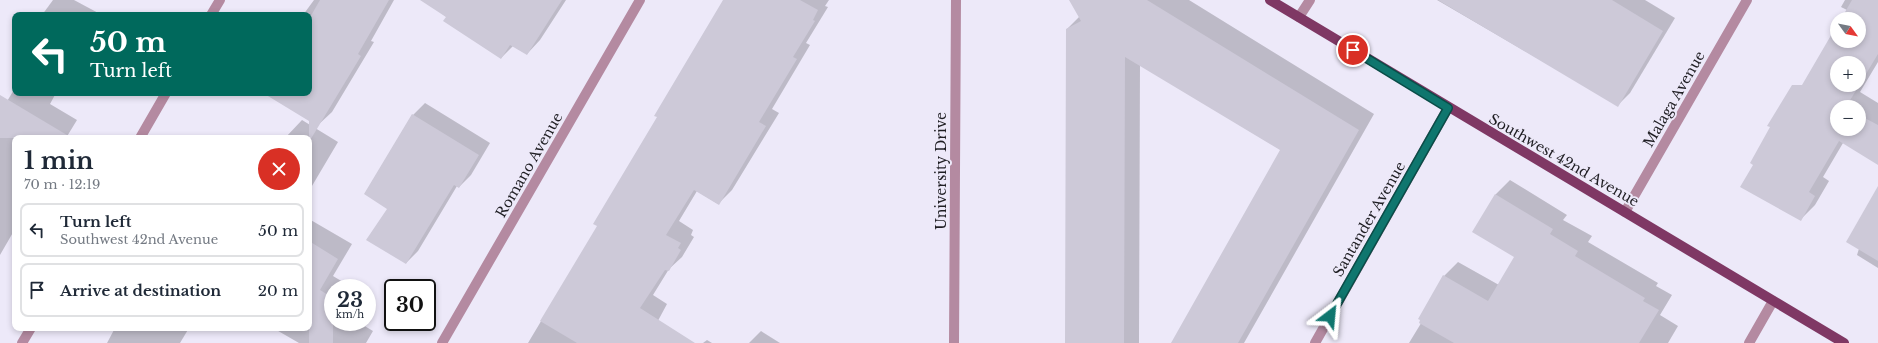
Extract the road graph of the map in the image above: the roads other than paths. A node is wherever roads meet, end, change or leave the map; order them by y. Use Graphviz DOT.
graph roads {
  1 [pos="220,0"];
  2 [pos="640,0"];
  3 [pos="956,0"];
  4 [pos="1270,0"];
  5 [pos="1310,0"];
  6 [pos="1747,0"];
  7 [pos="213,12"];
  8 [pos="1299,17"];
  9 [pos="164,96"];
  10 [pos="1448,108"];
  11 [pos="142,135"];
  12 [pos="1625,212"];
  13 [pos="1773,301"];
  14 [pos="29,331"];
  15 [pos="22,343"];
  16 [pos="442,343"];
  17 [pos="954,343"];
  18 [pos="1315,343"];
  19 [pos="1749,343"];
  20 [pos="1844,343"];
  1 -- 7 [label="street"];
  2 -- 16 [label="street, Romano Avenue"];
  3 -- 17 [label="street, University Drive"];
  4 -- 8 [label="main road, Southwest 42nd Avenue"];
  5 -- 8 [label="street"];
  6 -- 12 [label="street, Malaga Avenue"];
  8 -- 10 [label="main road, Southwest 42nd Avenue"];
  9 -- 11 [label="street"];
  10 -- 12 [label="main road, Southwest 42nd Avenue"];
  10 -- 18 [label="street, Santander Avenue"];
  12 -- 13 [label="main road, Southwest 42nd Avenue"];
  13 -- 19 [label="street"];
  13 -- 20 [label="main road, Southwest 42nd Avenue"];
  14 -- 15 [label="street"];
}
